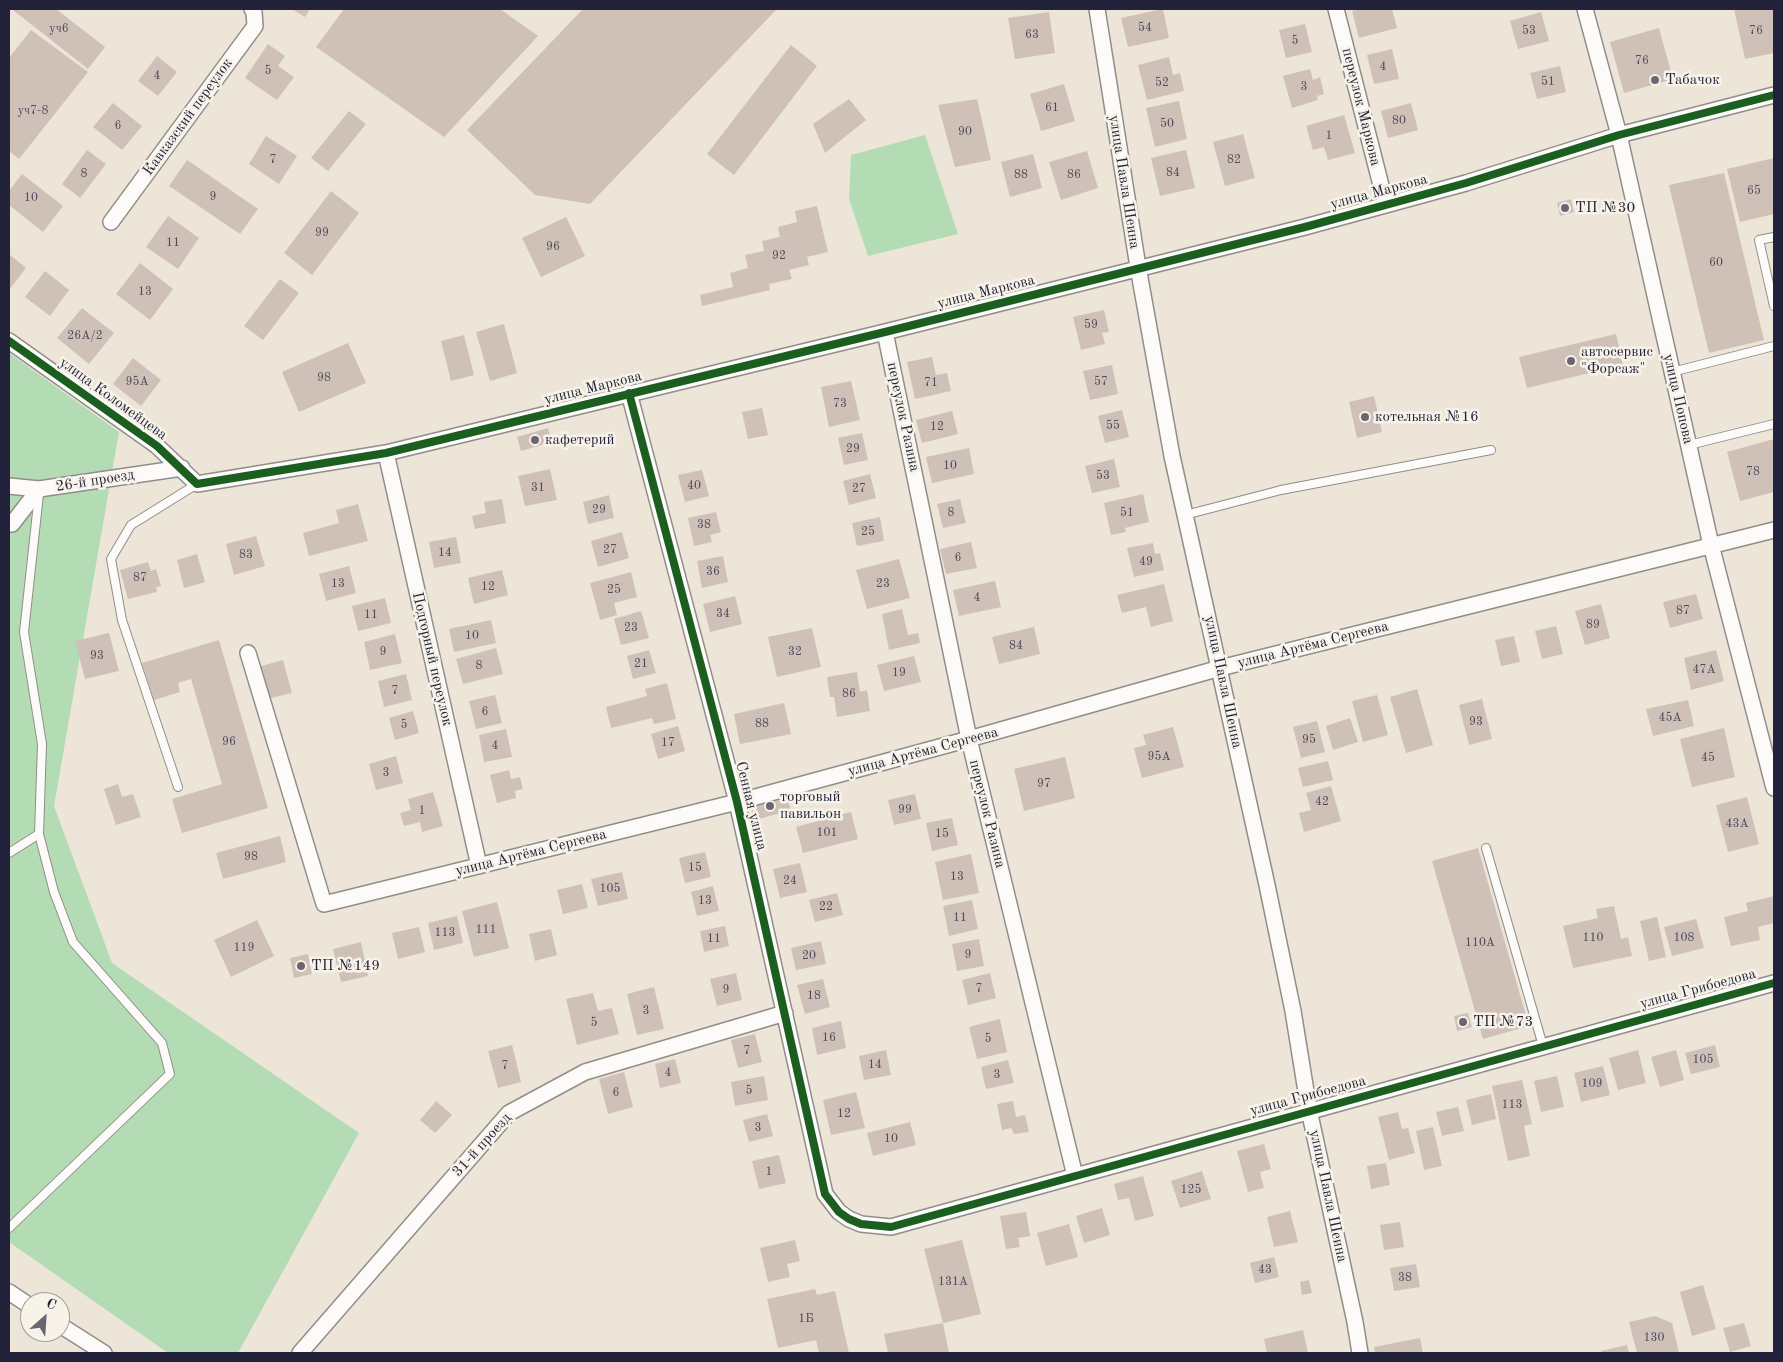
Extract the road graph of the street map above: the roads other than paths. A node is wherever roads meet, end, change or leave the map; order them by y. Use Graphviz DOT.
graph roads {
  1 [pos="252,9"];
  2 [pos="1096,9"];
  3 [pos="1336,9"];
  4 [pos="1584,9"];
  5 [pos="1774,95"];
  6 [pos="1619,135"];
  7 [pos="1386,204"];
  8 [pos="110,222"];
  9 [pos="1774,237"];
  10 [pos="1138,267"];
  11 [pos="1774,306"];
  12 [pos="885,332"];
  13 [pos="9,341"];
  14 [pos="1774,346"];
  15 [pos="1672,372"];
  16 [pos="629,393"];
  17 [pos="1774,424"];
  18 [pos="1689,445"];
  19 [pos="1491,450"];
  20 [pos="386,453"];
  21 [pos="182,468"];
  22 [pos="197,484"];
  23 [pos="9,486"];
  24 [pos="39,489"];
  25 [pos="1185,515"];
  26 [pos="9,524"];
  27 [pos="1774,530"];
  28 [pos="1711,545"];
  29 [pos="248,653"];
  30 [pos="1220,668"];
  31 [pos="969,739"];
  32 [pos="178,787"];
  33 [pos="1774,788"];
  34 [pos="737,802"];
  35 [pos="39,834"];
  36 [pos="1486,848"];
  37 [pos="9,853"];
  38 [pos="479,866"];
  39 [pos="1774,983"];
  40 [pos="785,1013"];
  41 [pos="1543,1046"];
  42 [pos="1309,1110"];
  43 [pos="1075,1176"];
  44 [pos="849,1219"];
  45 [pos="9,1228"];
  46 [pos="9,1292"];
  47 [pos="20,1299"];
  48 [pos="70,1331"];
  49 [pos="104,1353"];
  50 [pos="300,1353"];
  51 [pos="1360,1353"];
  1 -- 8 [label="street, Кавказский переулок"];
  2 -- 10 [label="street, улица Павла Шеина"];
  3 -- 7 [label="street, переулок Маркова"];
  4 -- 6 [label="street, улица Попова"];
  5 -- 6 [label="street, улица Маркова"];
  6 -- 7 [label="street, улица Маркова"];
  6 -- 15 [label="street, улица Попова"];
  7 -- 10 [label="street, улица Маркова"];
  9 -- 11 [label="lane"];
  10 -- 12 [label="street, улица Маркова"];
  10 -- 25 [label="street, улица Павла Шеина"];
  12 -- 16 [label="street, улица Маркова"];
  12 -- 31 [label="street, переулок Разина"];
  13 -- 21 [label="street, улица Коломейцева"];
  14 -- 15 [label="lane"];
  15 -- 18 [label="street, улица Попова"];
  16 -- 20 [label="street, улица Маркова"];
  16 -- 34 [label="street, Сенная улица"];
  17 -- 18 [label="lane"];
  18 -- 28 [label="street, улица Попова"];
  19 -- 25 [label="lane"];
  20 -- 22 [label="street, улица Маркова"];
  20 -- 38 [label="street, Подгорный переулок"];
  21 -- 22 [label="street, улица Коломейцева"];
  21 -- 24 [label="street, 26-й проезд"];
  22 -- 32 [label="lane"];
  23 -- 24 [label="street, 26-й проезд"];
  24 -- 26 [label="street"];
  24 -- 35 [label="lane"];
  25 -- 30 [label="street, улица Павла Шеина"];
  27 -- 28 [label="street, улица Артёма Сергеева"];
  28 -- 30 [label="street, улица Артёма Сергеева"];
  28 -- 33 [label="street, улица Попова"];
  29 -- 38 [label="street, улица Артёма Сергеева"];
  30 -- 31 [label="street, улица Артёма Сергеева"];
  30 -- 42 [label="street, улица Павла Шеина"];
  31 -- 34 [label="street, улица Артёма Сергеева"];
  31 -- 43 [label="street, переулок Разина"];
  34 -- 38 [label="street, улица Артёма Сергеева"];
  34 -- 40 [label="street, Сенная улица"];
  35 -- 37 [label="lane"];
  35 -- 45 [label="lane"];
  36 -- 41 [label="lane"];
  39 -- 41 [label="street, улица Грибоедова"];
  40 -- 44 [label="street, Сенная улица"];
  40 -- 50 [label="street, 31-й проезд"];
  41 -- 42 [label="street, улица Грибоедова"];
  42 -- 43 [label="street, улица Грибоедова"];
  42 -- 51 [label="street, улица Павла Шеина"];
  43 -- 44 [label="street, улица Грибоедова"];
  46 -- 47 [label="street"];
  48 -- 49 [label="street"];
}
